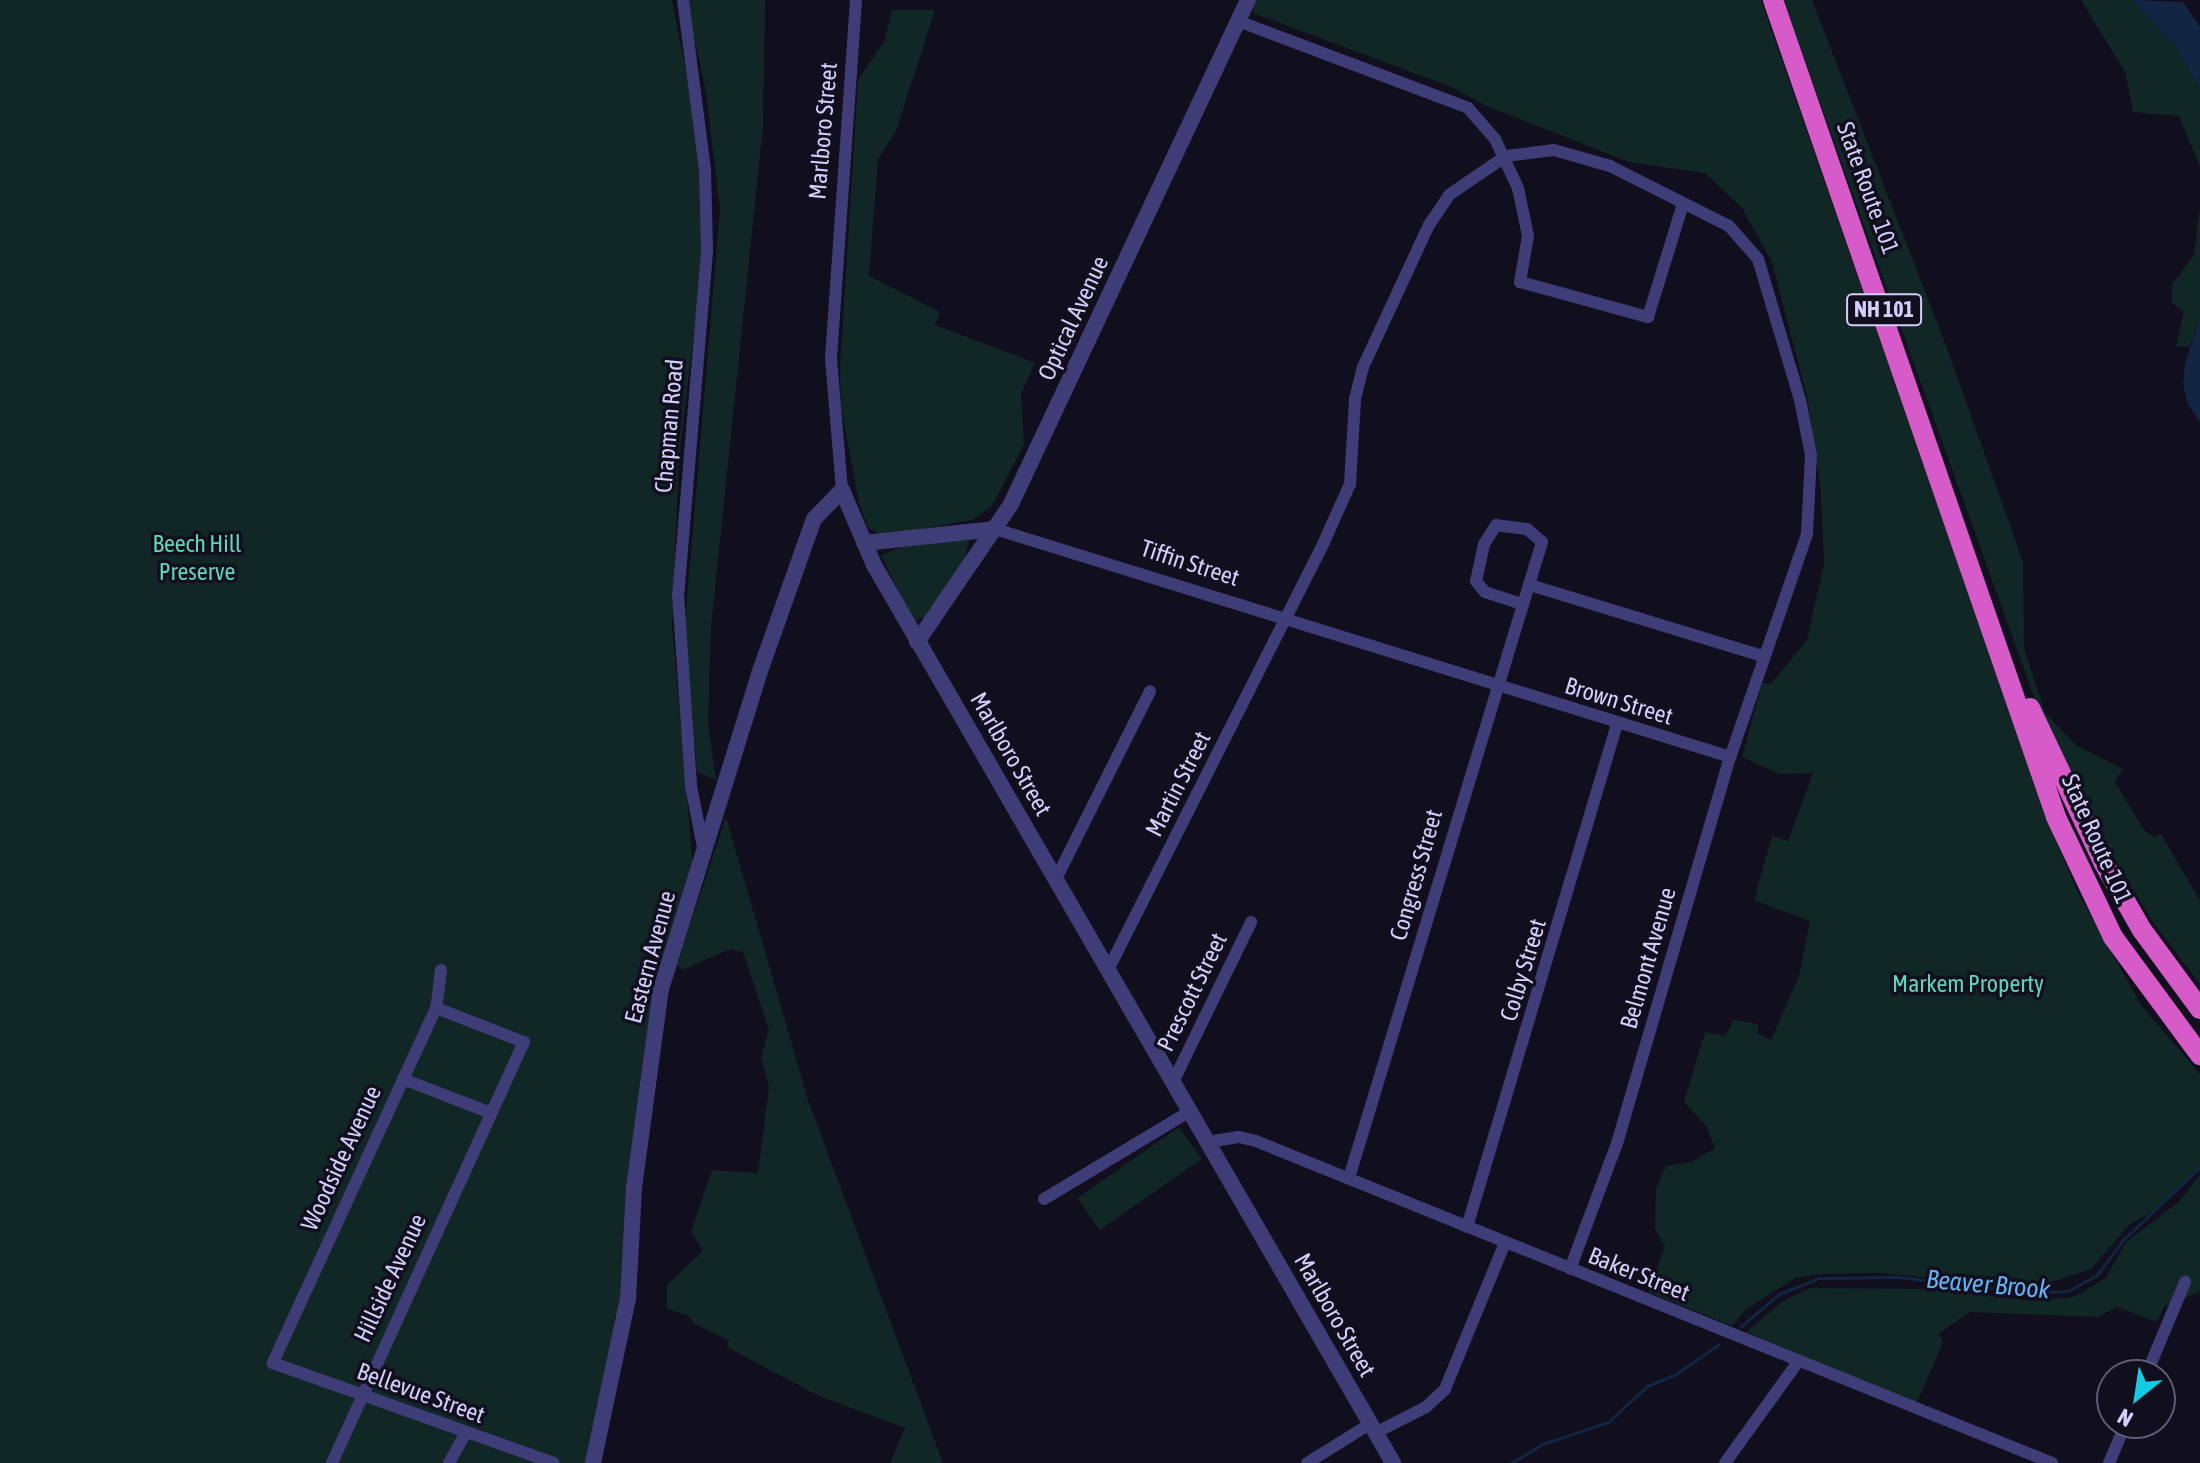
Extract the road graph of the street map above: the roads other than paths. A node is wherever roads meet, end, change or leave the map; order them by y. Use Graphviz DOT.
graph roads {
  1 [pos="683,0"];
  2 [pos="856,0"];
  3 [pos="1248,0"];
  4 [pos="1773,0"];
  5 [pos="1238,21"];
  6 [pos="1506,156"];
  7 [pos="1683,204"];
  8 [pos="842,490"];
  9 [pos="995,529"];
  10 [pos="864,543"];
  11 [pos="1530,585"];
  12 [pos="1523,604"];
  13 [pos="1286,620"];
  14 [pos="1991,620"];
  15 [pos="917,642"];
  16 [pos="1762,656"];
  17 [pos="1495,686"];
  18 [pos="1150,691"];
  19 [pos="1617,724"];
  20 [pos="1730,757"];
  21 [pos="705,855"];
  22 [pos="1056,879"];
  23 [pos="1251,922"];
  24 [pos="1109,968"];
  25 [pos="441,970"];
  26 [pos="436,1008"];
  27 [pos="2200,1009"];
  28 [pos="2200,1055"];
  29 [pos="403,1079"];
  30 [pos="1173,1082"];
  31 [pos="1189,1112"];
  32 [pos="491,1113"];
  33 [pos="1207,1142"];
  34 [pos="1349,1178"];
  35 [pos="1044,1199"];
  36 [pos="1467,1227"];
  37 [pos="1505,1243"];
  38 [pos="1570,1269"];
  39 [pos="2185,1282"];
  40 [pos="2153,1359"];
  41 [pos="273,1363"];
  42 [pos="1797,1363"];
  43 [pos="361,1395"];
  44 [pos="1373,1428"];
  45 [pos="466,1432"];
  46 [pos="2119,1439"];
  47 [pos="2045,1462"];
  48 [pos="332,1463"];
  49 [pos="449,1463"];
  50 [pos="554,1463"];
  51 [pos="593,1463"];
  52 [pos="1307,1463"];
  53 [pos="1393,1463"];
  54 [pos="1725,1463"];
  55 [pos="2109,1463"];
  1 -- 21 [label="street, Chapman Road"];
  2 -- 8 [label="street, Marlboro Street"];
  3 -- 5 [label="street, Optical Avenue"];
  4 -- 14 [label="highway, State Route 101 / NH 101"];
  5 -- 6 [label="street"];
  5 -- 9 [label="street, Optical Avenue"];
  6 -- 7 [label="street, Belmont Avenue"];
  6 -- 7 [label="street"];
  6 -- 13 [label="street, Martin Street"];
  7 -- 16 [label="street, Belmont Avenue"];
  8 -- 10 [label="street, Marlboro Street"];
  8 -- 21 [label="street, Eastern Avenue"];
  9 -- 10 [label="street, Tiffin Street"];
  9 -- 13 [label="street, Tiffin Street"];
  9 -- 15 [label="street, Optical Avenue"];
  10 -- 15 [label="street, Marlboro Street"];
  11 -- 12 [label="street, Congress Street"];
  11 -- 12 [label="street"];
  11 -- 16 [label="street"];
  12 -- 17 [label="street, Congress Street"];
  13 -- 17 [label="street, Tiffin Street"];
  13 -- 24 [label="street, Martin Street"];
  14 -- 27 [label="highway, State Route 101 / NH 101"];
  14 -- 28 [label="highway, State Route 101 / NH 101"];
  15 -- 22 [label="street, Marlboro Street"];
  16 -- 20 [label="street, Belmont Avenue"];
  17 -- 19 [label="street, Brown Street"];
  17 -- 34 [label="street, Congress Street"];
  18 -- 22 [label="street"];
  19 -- 20 [label="street, Brown Street"];
  19 -- 36 [label="street, Colby Street"];
  20 -- 38 [label="street, Belmont Avenue"];
  21 -- 51 [label="street, Eastern Avenue"];
  22 -- 24 [label="street, Marlboro Street"];
  23 -- 30 [label="street, Prescott Street"];
  24 -- 30 [label="street, Marlboro Street"];
  25 -- 26 [label="street, Woodside Avenue"];
  26 -- 29 [label="street, Woodside Avenue"];
  26 -- 32 [label="street, Hillside Avenue"];
  29 -- 32 [label="street"];
  29 -- 41 [label="street, Woodside Avenue"];
  30 -- 31 [label="street, Marlboro Street"];
  31 -- 33 [label="street, Marlboro Street"];
  31 -- 35 [label="street"];
  32 -- 43 [label="street, Hillside Avenue"];
  33 -- 34 [label="street, Baker Street"];
  33 -- 44 [label="street, Marlboro Street"];
  34 -- 36 [label="street, Baker Street"];
  36 -- 37 [label="street, Baker Street"];
  37 -- 38 [label="street, Baker Street"];
  37 -- 44 [label="street"];
  38 -- 42 [label="street, Baker Street"];
  39 -- 40 [label="street"];
  41 -- 43 [label="street, Bellevue Street"];
  42 -- 47 [label="street, Baker Street"];
  42 -- 54 [label="street"];
  43 -- 45 [label="street, Bellevue Street"];
  43 -- 48 [label="street, Hillside Avenue"];
  44 -- 52 [label="street"];
  44 -- 53 [label="street, Marlboro Street"];
  45 -- 49 [label="street"];
  45 -- 50 [label="street, Bellevue Street"];
  46 -- 55 [label="street"];
}
